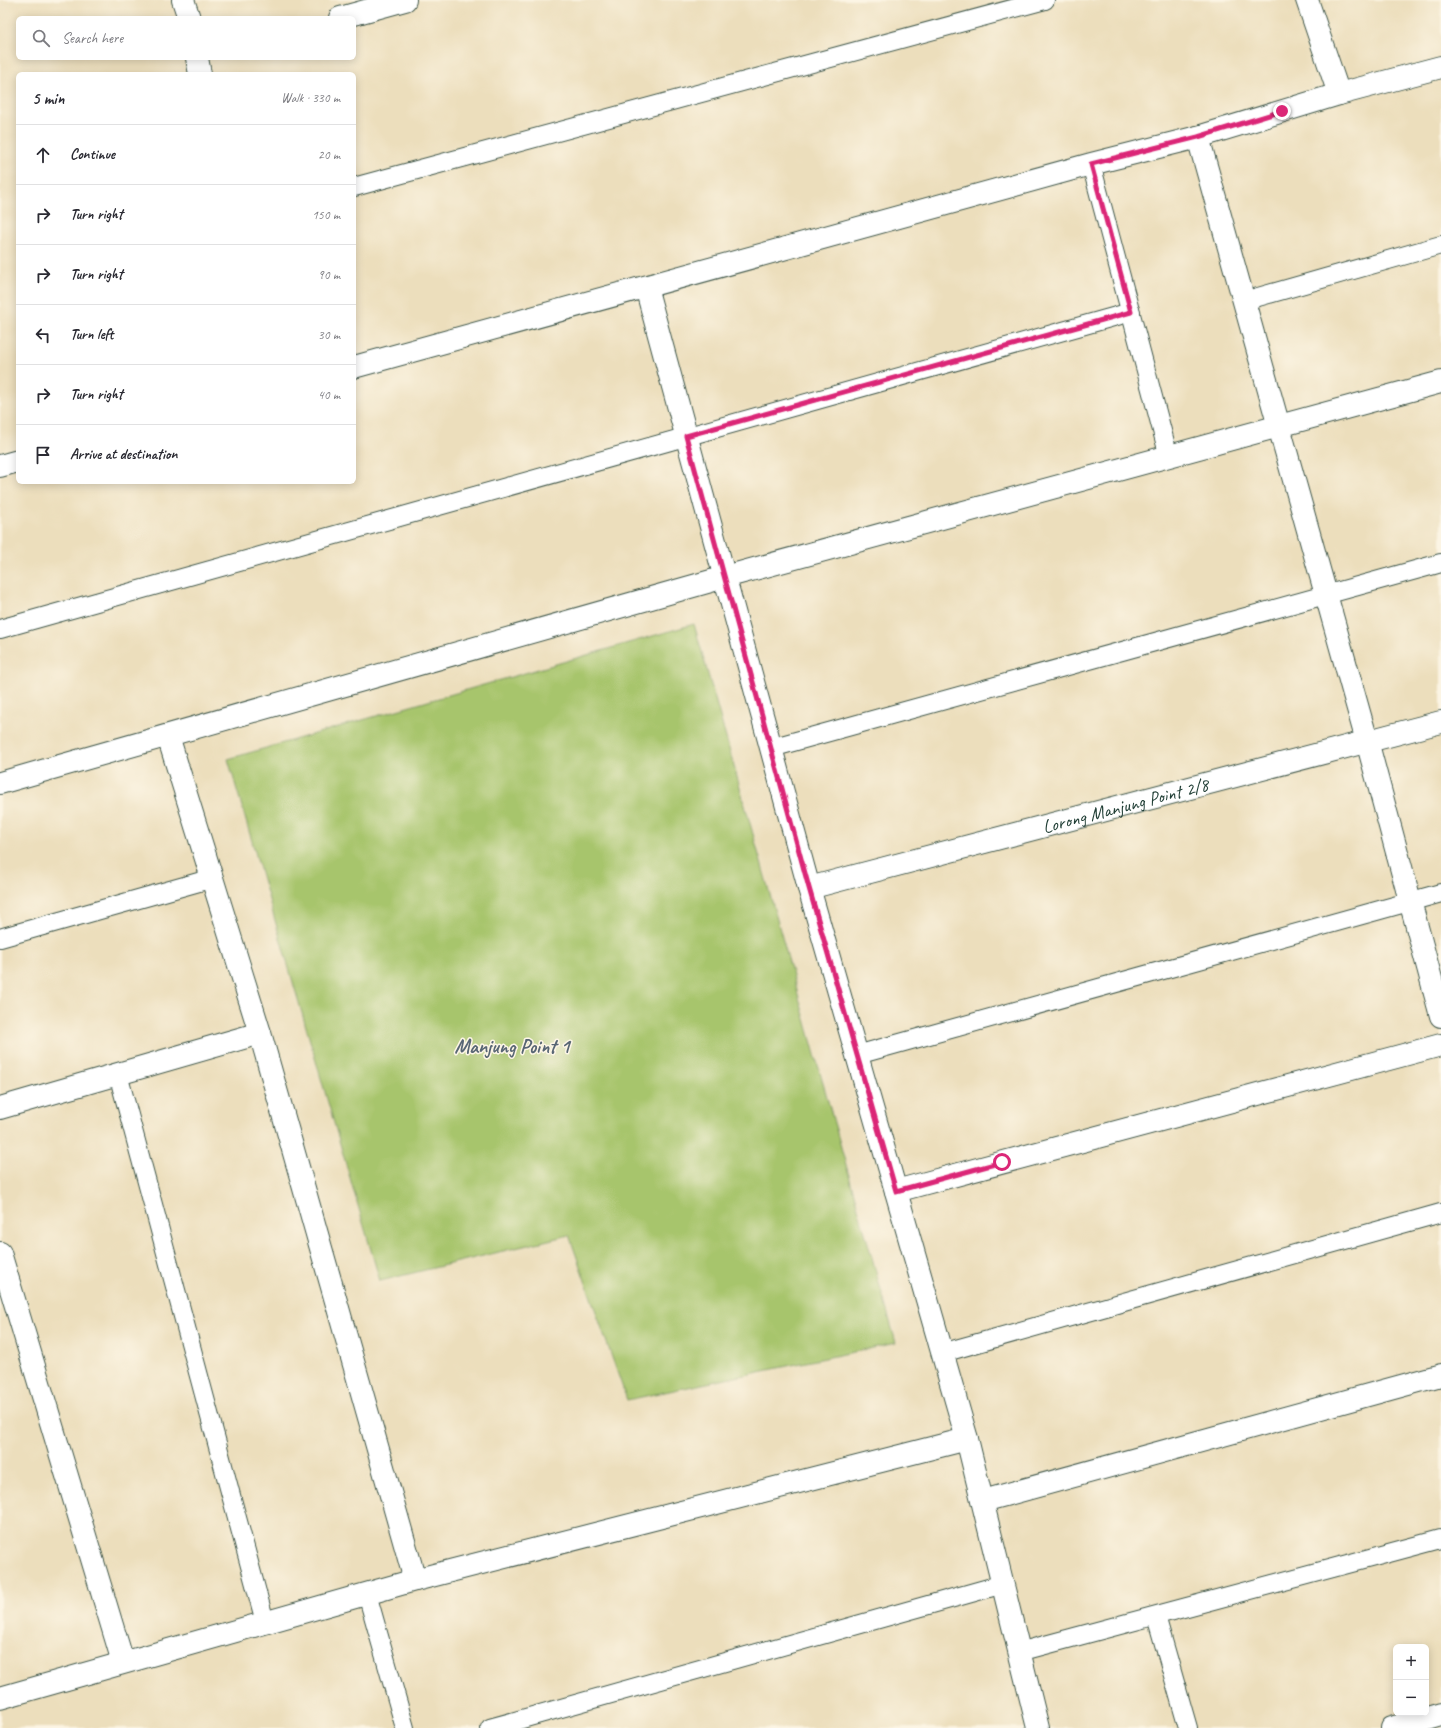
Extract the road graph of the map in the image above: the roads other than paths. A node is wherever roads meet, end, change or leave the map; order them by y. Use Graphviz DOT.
graph roads {
  1 [pos="183,0"];
  2 [pos="405,0"];
  3 [pos="1045,0"];
  4 [pos="1307,0"];
  5 [pos="380,3"];
  6 [pos="188,16"];
  7 [pos="345,16"];
  8 [pos="197,60"];
  9 [pos="1441,67"];
  10 [pos="200,72"];
  11 [pos="1339,94"];
  12 [pos="1198,137"];
  13 [pos="1091,164"];
  14 [pos="356,186"];
  15 [pos="1441,245"];
  16 [pos="646,287"];
  17 [pos="1244,301"];
  18 [pos="1131,312"];
  19 [pos="356,366"];
  20 [pos="1441,382"];
  21 [pos="1279,426"];
  22 [pos="686,436"];
  23 [pos="1169,457"];
  24 [pos="16,462"];
  25 [pos="0,466"];
  26 [pos="1441,563"];
  27 [pos="725,577"];
  28 [pos="1326,596"];
  29 [pos="0,629"];
  30 [pos="1441,722"];
  31 [pos="168,736"];
  32 [pos="1368,741"];
  33 [pos="771,748"];
  34 [pos="0,783"];
  35 [pos="213,878"];
  36 [pos="809,888"];
  37 [pos="1441,893"];
  38 [pos="1411,902"];
  39 [pos="0,938"];
  40 [pos="1441,1016"];
  41 [pos="260,1033"];
  42 [pos="1441,1045"];
  43 [pos="857,1055"];
  44 [pos="118,1074"];
  45 [pos="0,1108"];
  46 [pos="896,1191"];
  47 [pos="1441,1213"];
  48 [pos="0,1253"];
  49 [pos="942,1353"];
  50 [pos="1441,1375"];
  51 [pos="967,1439"];
  52 [pos="983,1501"];
  53 [pos="1441,1539"];
  54 [pos="414,1580"];
  55 [pos="1003,1584"];
  56 [pos="367,1594"];
  57 [pos="1156,1616"];
  58 [pos="265,1622"];
  59 [pos="1020,1652"];
  60 [pos="124,1662"];
  61 [pos="0,1698"];
  62 [pos="1441,1714"];
  63 [pos="405,1728"];
  64 [pos="490,1728"];
  65 [pos="1038,1728"];
  66 [pos="1188,1728"];
  67 [pos="1392,1728"];
  1 -- 6 [label="street"];
  2 -- 5 [label="street"];
  3 -- 14 [label="lane"];
  4 -- 11 [label="street"];
  5 -- 7 [label="street"];
  8 -- 10 [label="street"];
  9 -- 11 [label="street"];
  11 -- 12 [label="street"];
  12 -- 13 [label="street"];
  12 -- 17 [label="street"];
  13 -- 16 [label="street"];
  13 -- 18 [label="lane"];
  15 -- 17 [label="lane"];
  16 -- 19 [label="street"];
  16 -- 22 [label="street"];
  17 -- 21 [label="street"];
  18 -- 22 [label="lane"];
  18 -- 23 [label="lane"];
  20 -- 21 [label="street"];
  21 -- 23 [label="street"];
  21 -- 28 [label="street"];
  22 -- 27 [label="street"];
  22 -- 29 [label="lane"];
  23 -- 27 [label="street"];
  24 -- 25 [label="street"];
  26 -- 28 [label="lane"];
  27 -- 31 [label="street"];
  27 -- 33 [label="street"];
  28 -- 32 [label="street"];
  28 -- 33 [label="lane"];
  30 -- 32 [label="street, Lorong Manjung Point 2/8"];
  31 -- 34 [label="street"];
  31 -- 35 [label="street"];
  32 -- 36 [label="street, Lorong Manjung Point 2/8"];
  32 -- 38 [label="street"];
  33 -- 36 [label="street"];
  35 -- 39 [label="lane"];
  35 -- 41 [label="street"];
  36 -- 43 [label="street"];
  37 -- 38 [label="lane"];
  38 -- 40 [label="street"];
  38 -- 43 [label="lane"];
  41 -- 44 [label="street"];
  41 -- 54 [label="street"];
  42 -- 46 [label="street"];
  43 -- 46 [label="street"];
  44 -- 45 [label="street"];
  44 -- 58 [label="lane"];
  46 -- 49 [label="street"];
  47 -- 49 [label="lane"];
  48 -- 60 [label="street"];
  49 -- 51 [label="street"];
  50 -- 52 [label="street"];
  51 -- 52 [label="street"];
  51 -- 54 [label="street"];
  52 -- 55 [label="street"];
  53 -- 57 [label="lane"];
  54 -- 56 [label="street"];
  55 -- 59 [label="street"];
  55 -- 64 [label="lane"];
  56 -- 58 [label="street"];
  56 -- 63 [label="lane"];
  57 -- 59 [label="lane"];
  57 -- 66 [label="lane"];
  58 -- 60 [label="street"];
  59 -- 65 [label="street"];
  60 -- 61 [label="street"];
  62 -- 67 [label="street"];
}
